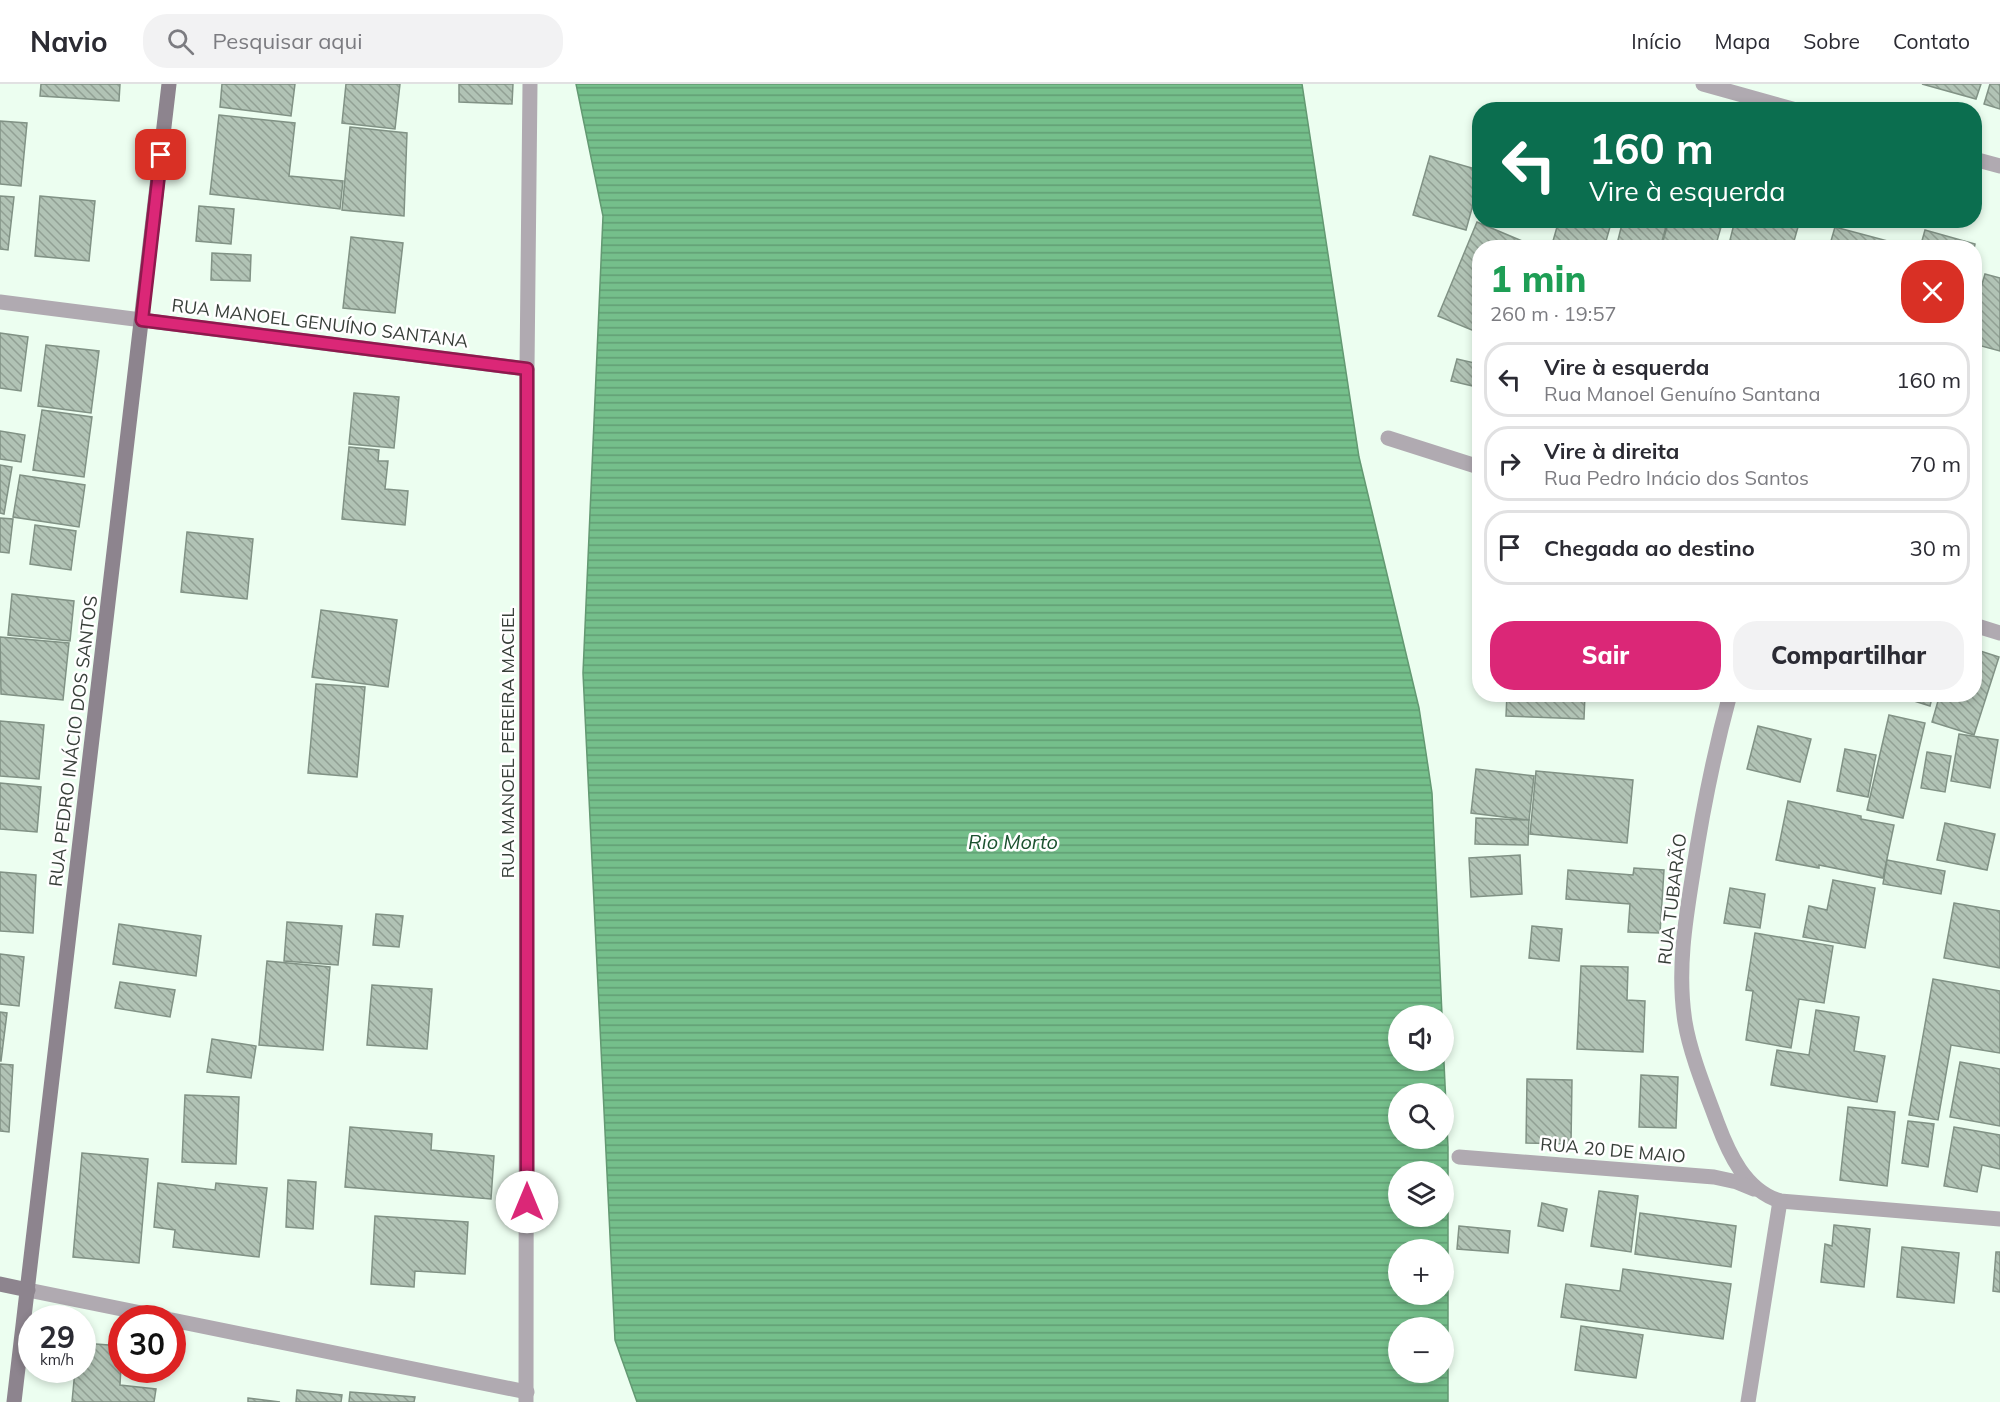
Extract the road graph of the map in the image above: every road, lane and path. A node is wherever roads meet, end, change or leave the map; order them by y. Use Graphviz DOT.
graph roads {
  1 [pos="169,84"];
  2 [pos="530,84"];
  3 [pos="1704,84"];
  4 [pos="1768,102"];
  5 [pos="1982,161"];
  6 [pos="2000,166"];
  7 [pos="0,302"];
  8 [pos="142,320"];
  9 [pos="527,369"];
  10 [pos="1388,438"];
  11 [pos="1472,465"];
  12 [pos="1982,627"];
  13 [pos="2000,633"];
  14 [pos="1728,702"];
  15 [pos="1728,1149"];
  16 [pos="1459,1157"];
  17 [pos="1707,1177"];
  18 [pos="1762,1193"];
  19 [pos="1780,1201"];
  20 [pos="2000,1219"];
  21 [pos="0,1284"];
  22 [pos="28,1290"];
  23 [pos="108,1306"];
  24 [pos="186,1323"];
  25 [pos="526,1397"];
  26 [pos="14,1402"];
  27 [pos="1748,1402"];
  1 -- 8 [label="main road, RUA PEDRO INÁCIO DOS SANTOS"];
  2 -- 9 [label="street, RUA MANOEL PEREIRA MACIEL"];
  3 -- 4 [label="street"];
  5 -- 6 [label="street"];
  7 -- 8 [label="street, RUA MANOEL GENUÍNO SANTANA"];
  8 -- 9 [label="street, RUA MANOEL GENUÍNO SANTANA"];
  8 -- 22 [label="main road, RUA PEDRO INÁCIO DOS SANTOS"];
  9 -- 25 [label="street, RUA MANOEL PEREIRA MACIEL"];
  10 -- 11 [label="street"];
  12 -- 13 [label="street"];
  14 -- 15 [label="street, RUA TUBARÃO"];
  15 -- 17 [label="street"];
  15 -- 18 [label="street, RUA TUBARÃO"];
  16 -- 17 [label="street, RUA 20 DE MAIO"];
  17 -- 18 [label="street, RUA 20 DE MAIO"];
  18 -- 19 [label="street, RUA TUBARÃO"];
  19 -- 20 [label="street"];
  19 -- 27 [label="street"];
  21 -- 22 [label="main road"];
  22 -- 23 [label="street"];
  22 -- 26 [label="main road, RUA PEDRO INÁCIO DOS SANTOS"];
  24 -- 25 [label="street"];
}
